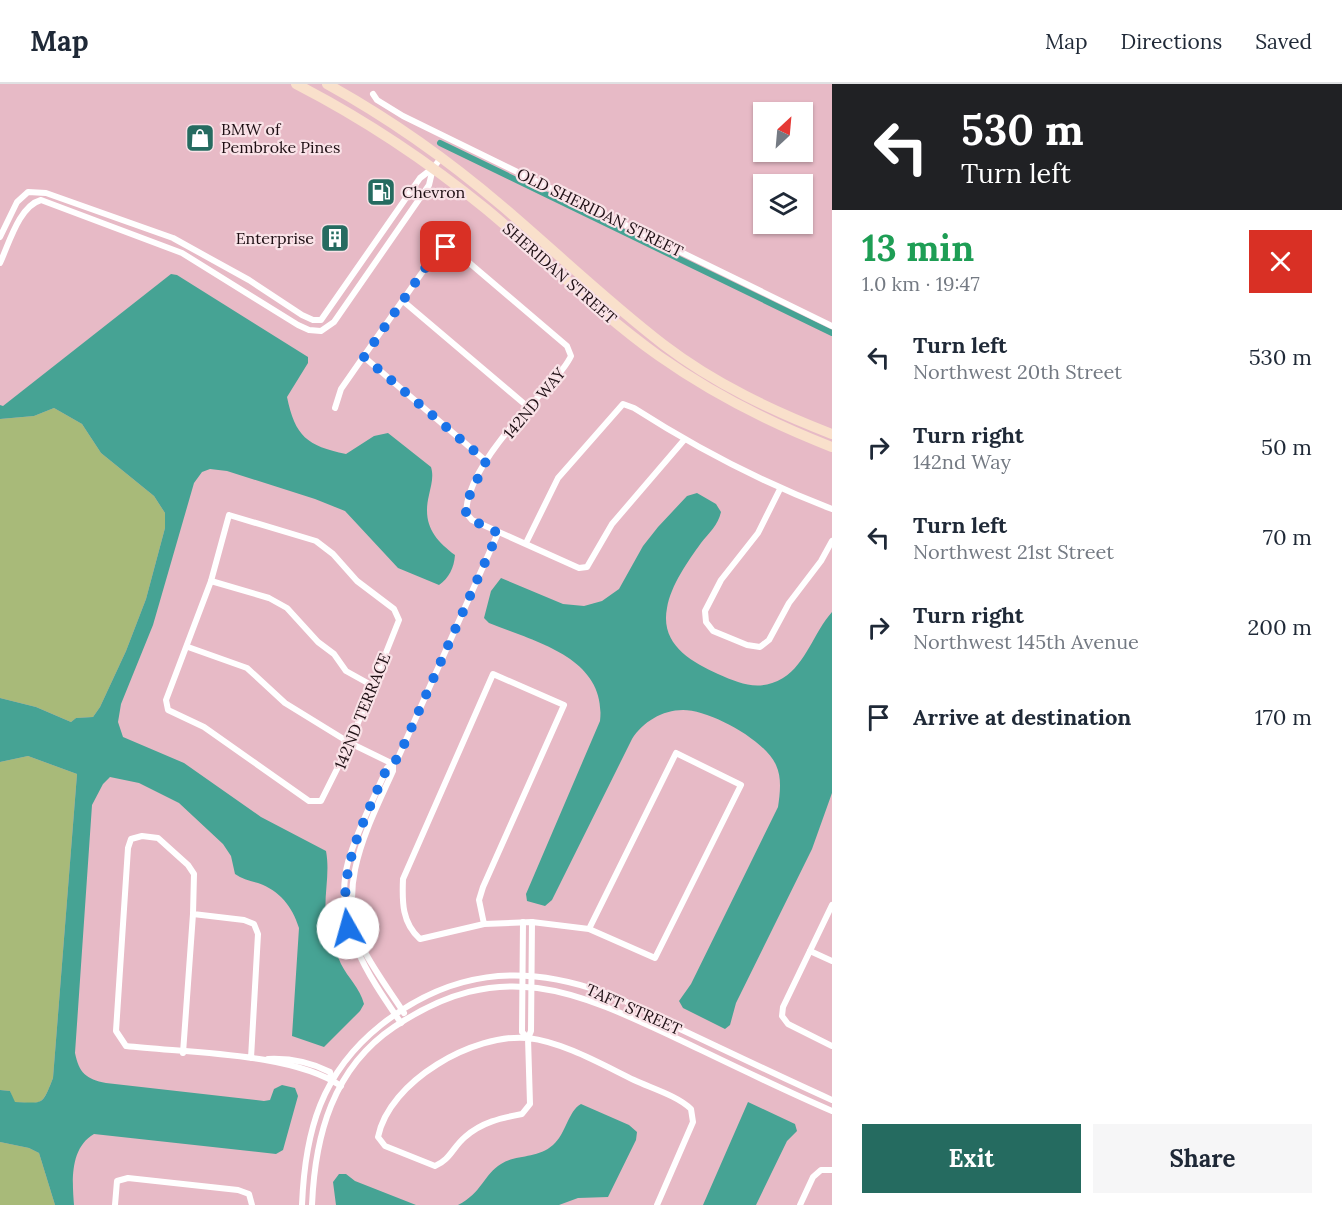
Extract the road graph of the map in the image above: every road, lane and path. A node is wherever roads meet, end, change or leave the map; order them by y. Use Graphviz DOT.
graph roads {
  1 [pos="304,85"];
  2 [pos="330,85"];
  3 [pos="373,94"];
  4 [pos="441,158"];
  5 [pos="433,168"];
  6 [pos="0,237"];
  7 [pos="0,263"];
  8 [pos="403,301"];
  9 [pos="832,326"];
  10 [pos="364,357"];
  11 [pos="528,407"];
  12 [pos="334,408"];
  13 [pos="832,434"];
  14 [pos="684,440"];
  15 [pos="832,447"];
  16 [pos="486,461"];
  17 [pos="780,489"];
  18 [pos="832,509"];
  19 [pos="498,533"];
  20 [pos="832,541"];
  21 [pos="526,543"];
  22 [pos="211,581"];
  23 [pos="188,647"];
  24 [pos="373,686"];
  25 [pos="350,743"];
  26 [pos="393,764"];
  27 [pos="832,905"];
  28 [pos="193,914"];
  29 [pos="523,922"];
  30 [pos="532,922"];
  31 [pos="484,924"];
  32 [pos="589,929"];
  33 [pos="810,951"];
  34 [pos="832,961"];
  35 [pos="522,975"];
  36 [pos="530,975"];
  37 [pos="522,987"];
  38 [pos="530,987"];
  39 [pos="402,1010"];
  40 [pos="395,1014"];
  41 [pos="407,1019"];
  42 [pos="401,1023"];
  43 [pos="528,1038"];
  44 [pos="832,1046"];
  45 [pos="183,1053"];
  46 [pos="251,1058"];
  47 [pos="332,1080"];
  48 [pos="340,1086"];
  49 [pos="832,1100"];
  50 [pos="832,1112"];
  51 [pos="832,1170"];
  52 [pos="115,1205"];
  53 [pos="252,1205"];
  54 [pos="302,1205"];
  55 [pos="312,1205"];
  56 [pos="657,1205"];
  57 [pos="800,1205"];
  1 -- 2 [label="main road"];
  1 -- 5 [label="main road, SHERIDAN STREET"];
  2 -- 4 [label="main road, SHERIDAN STREET"];
  3 -- 9 [label="street, OLD SHERIDAN STREET"];
  4 -- 5 [label="street"];
  4 -- 13 [label="main road, SHERIDAN STREET"];
  5 -- 6 [label="street"];
  5 -- 7 [label="street"];
  5 -- 15 [label="main road, SHERIDAN STREET"];
  8 -- 10 [label="street"];
  8 -- 11 [label="street"];
  8 -- 11 [label="street, 142ND WAY"];
  10 -- 12 [label="street"];
  10 -- 16 [label="street"];
  11 -- 16 [label="street, 142ND WAY"];
  14 -- 17 [label="street"];
  14 -- 21 [label="street"];
  14 -- 21 [label="street"];
  16 -- 19 [label="street, 142ND WAY"];
  17 -- 18 [label="street"];
  17 -- 20 [label="street"];
  19 -- 21 [label="street"];
  19 -- 26 [label="street"];
  22 -- 23 [label="street"];
  22 -- 24 [label="street"];
  22 -- 24 [label="street, 142ND TERRACE"];
  23 -- 25 [label="street"];
  23 -- 25 [label="street, 142ND TERRACE"];
  24 -- 25 [label="street, 142ND TERRACE"];
  25 -- 26 [label="street"];
  26 -- 39 [label="street"];
  26 -- 40 [label="street"];
  27 -- 33 [label="street"];
  28 -- 45 [label="street"];
  28 -- 45 [label="street"];
  28 -- 46 [label="street"];
  29 -- 30 [label="street"];
  29 -- 31 [label="street"];
  29 -- 35 [label="street"];
  30 -- 32 [label="street"];
  30 -- 36 [label="street"];
  31 -- 31 [label="street"];
  32 -- 32 [label="street"];
  33 -- 34 [label="street"];
  33 -- 44 [label="street"];
  35 -- 36 [label="street, TAFT STREET"];
  35 -- 37 [label="street"];
  35 -- 39 [label="street, TAFT STREET"];
  36 -- 38 [label="street"];
  36 -- 49 [label="street, TAFT STREET"];
  37 -- 38 [label="street, TAFT STREET"];
  37 -- 41 [label="street, TAFT STREET"];
  37 -- 43 [label="street"];
  38 -- 43 [label="street"];
  38 -- 50 [label="street, TAFT STREET"];
  39 -- 40 [label="street, TAFT STREET"];
  39 -- 41 [label="street"];
  40 -- 42 [label="street"];
  40 -- 47 [label="street, TAFT STREET"];
  41 -- 42 [label="street, TAFT STREET"];
  42 -- 48 [label="street, TAFT STREET"];
  43 -- 43 [label="street"];
  43 -- 56 [label="street"];
  45 -- 46 [label="street"];
  46 -- 47 [label="street"];
  47 -- 48 [label="street"];
  47 -- 54 [label="street, TAFT STREET"];
  48 -- 55 [label="street, TAFT STREET"];
  51 -- 57 [label="street"];
  52 -- 53 [label="street"];
}
